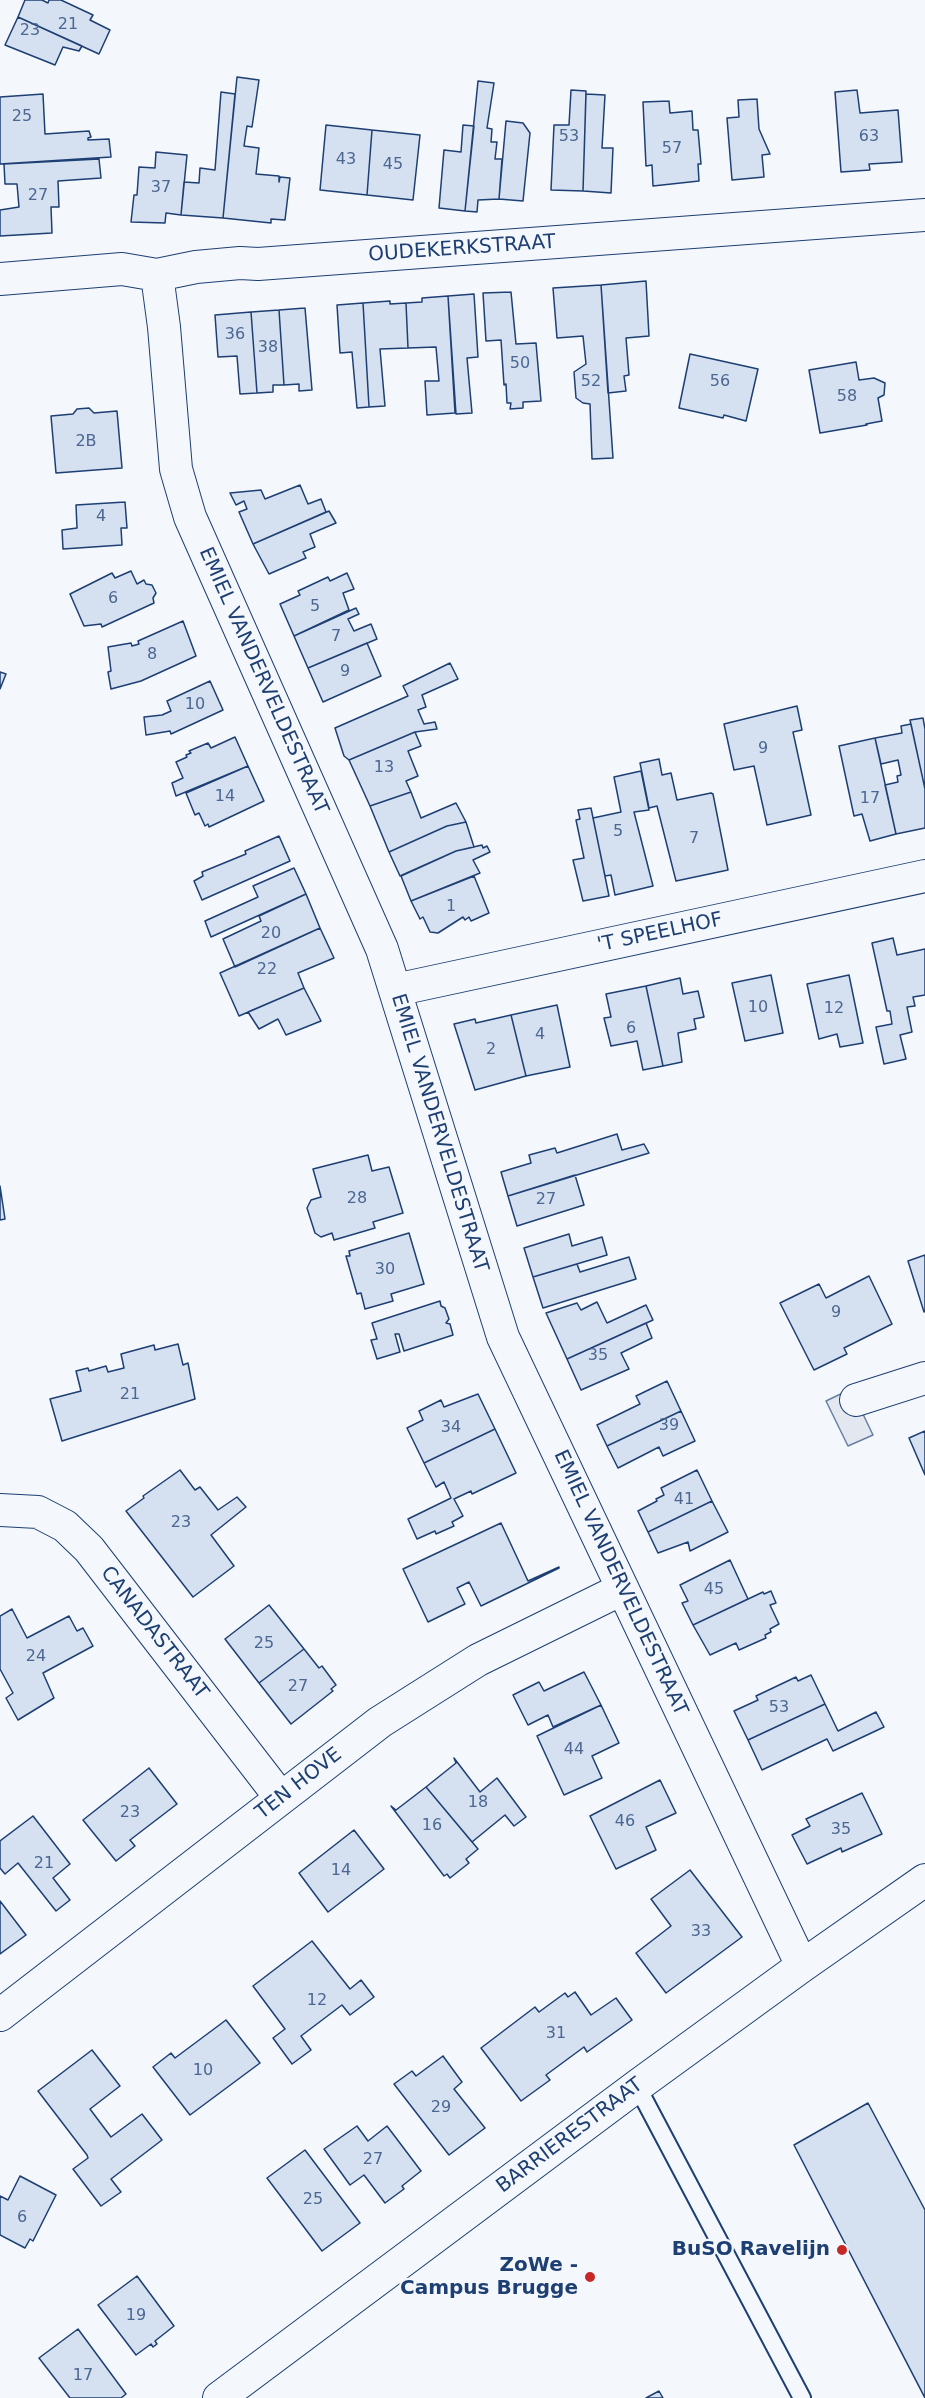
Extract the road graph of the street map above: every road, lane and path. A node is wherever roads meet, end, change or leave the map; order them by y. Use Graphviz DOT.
graph roads {
  1 [pos="925,215"];
  2 [pos="158,275"];
  3 [pos="0,279"];
  4 [pos="925,876"];
  5 [pos="395,990"];
  6 [pos="925,1378"];
  7 [pos="856,1400"];
  8 [pos="0,1510"];
  9 [pos="622,1589"];
  10 [pos="281,1798"];
  11 [pos="925,1880"];
  12 [pos="802,1966"];
  13 [pos="0,2015"];
  14 [pos="637,2086"];
  15 [pos="219,2398"];
  16 [pos="802,2398"];
  1 -- 2 [label="street, OUDEKERKSTRAAT"];
  2 -- 3 [label="street, OUDEKERKSTRAAT"];
  2 -- 5 [label="street, EMIEL VANDERVELDESTRAAT"];
  4 -- 5 [label="street, 'T SPEELHOF"];
  5 -- 9 [label="street, EMIEL VANDERVELDESTRAAT"];
  6 -- 7 [label="street"];
  8 -- 10 [label="street, CANADASTRAAT"];
  9 -- 10 [label="street, TEN HOVE"];
  9 -- 12 [label="street, EMIEL VANDERVELDESTRAAT"];
  10 -- 13 [label="street, TEN HOVE"];
  11 -- 12 [label="street, BARRIERESTRAAT"];
  12 -- 14 [label="street, BARRIERESTRAAT"];
  14 -- 15 [label="street, BARRIERESTRAAT"];
  14 -- 16 [label="lane"];
}
